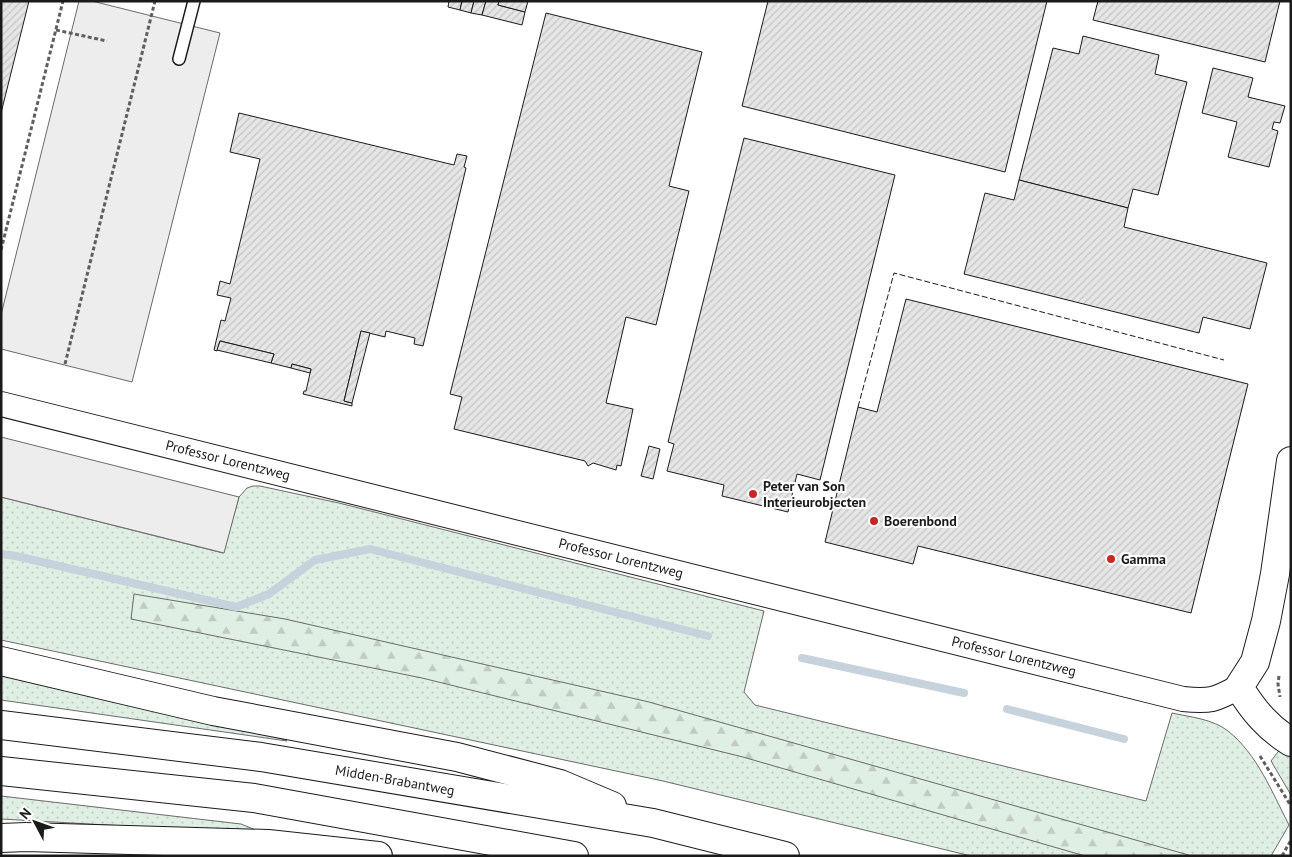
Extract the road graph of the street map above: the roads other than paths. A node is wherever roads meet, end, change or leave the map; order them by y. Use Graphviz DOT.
graph roads {
  1 [pos="194,1"];
  2 [pos="179,59"];
  3 [pos="1,404"];
  4 [pos="1291,461"];
  5 [pos="1,661"];
  6 [pos="1240,687"];
  7 [pos="1,725"];
  8 [pos="1291,742"];
  9 [pos="1,771"];
  10 [pos="653,823"];
  11 [pos="1,838"];
  12 [pos="378,856"];
  13 [pos="574,856"];
  14 [pos="785,856"];
  1 -- 2 [label="lane"];
  3 -- 6 [label="street, Professor Lorentzweg"];
  4 -- 6 [label="main road"];
  5 -- 10 [label="main road"];
  6 -- 8 [label="main road"];
  7 -- 10 [label="main road, Midden-Brabantweg"];
  9 -- 13 [label="main road"];
  10 -- 14 [label="main road, Midden-Brabantweg"];
  11 -- 12 [label="main road"];
}
